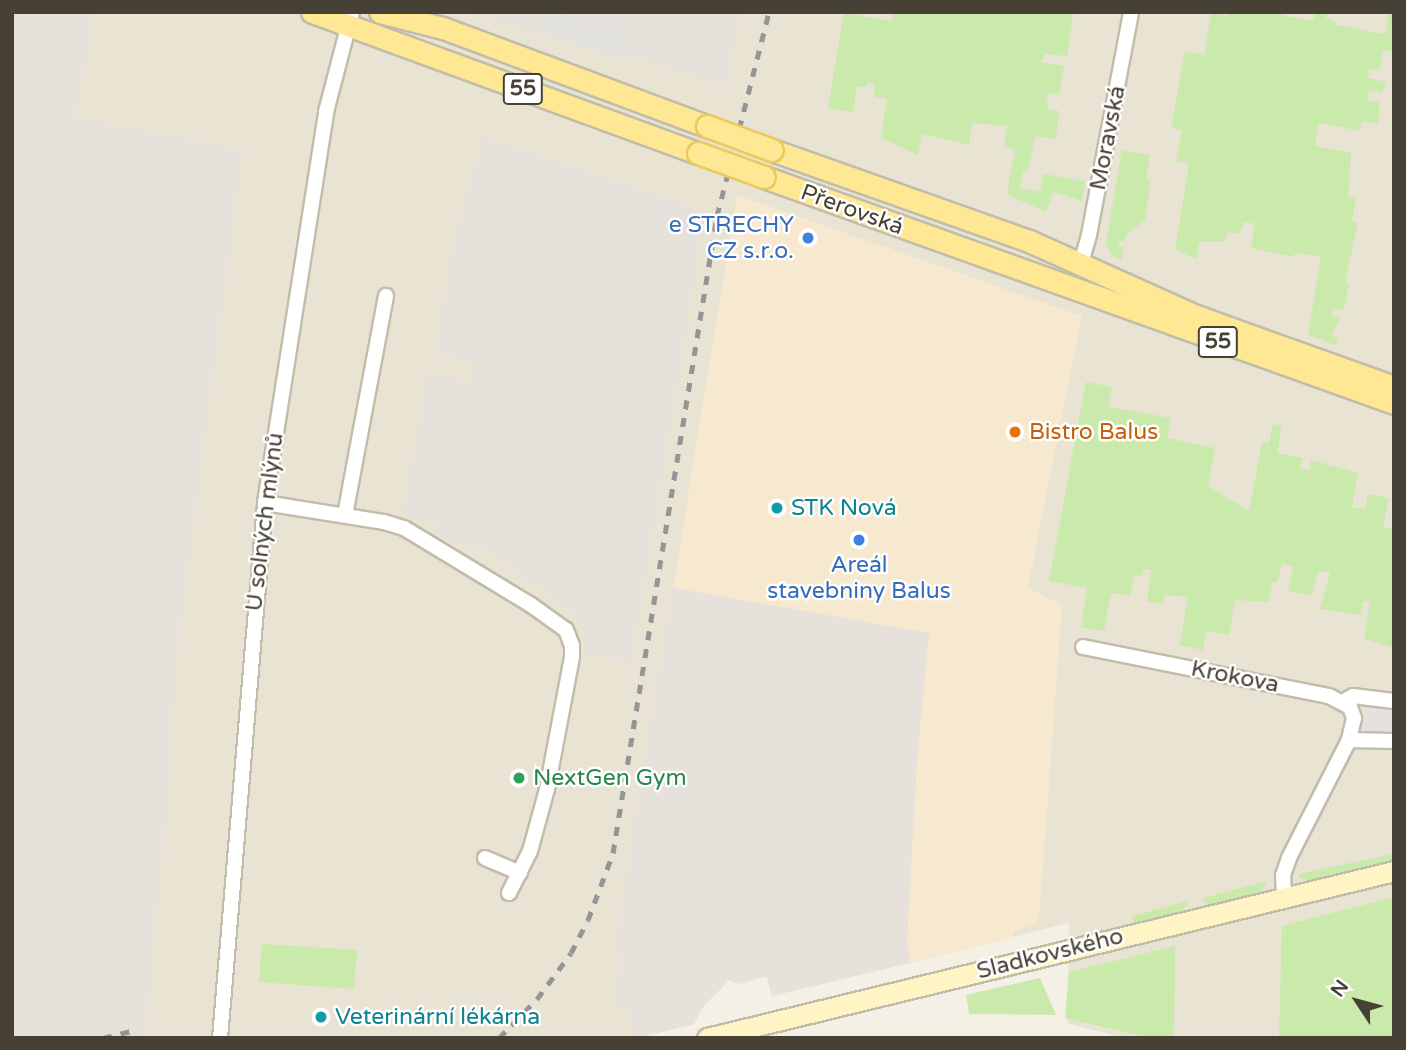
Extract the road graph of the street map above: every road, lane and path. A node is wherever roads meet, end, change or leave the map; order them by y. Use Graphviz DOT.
graph roads {
  1 [pos="312,12"];
  2 [pos="380,12"];
  3 [pos="1131,12"];
  4 [pos="350,19"];
  5 [pos="1081,264"];
  6 [pos="386,296"];
  7 [pos="1392,392"];
  8 [pos="265,503"];
  9 [pos="345,515"];
  10 [pos="1083,647"];
  11 [pos="1344,701"];
  12 [pos="1394,701"];
  13 [pos="1349,740"];
  14 [pos="1394,741"];
  15 [pos="485,858"];
  16 [pos="1394,870"];
  17 [pos="520,873"];
  18 [pos="509,893"];
  19 [pos="1284,897"];
  20 [pos="220,1038"];
  21 [pos="706,1038"];
  1 -- 4 [label="main road, Přerovská / 55"];
  2 -- 5 [label="main road, Přerovská / 55, bridge"];
  3 -- 5 [label="street, Moravská"];
  4 -- 7 [label="main road, Přerovská / 55, bridge"];
  4 -- 8 [label="street, U solných mlýnů"];
  5 -- 7 [label="main road, Přerovská / 55"];
  6 -- 9 [label="street"];
  8 -- 9 [label="street"];
  8 -- 20 [label="street, U solných mlýnů"];
  9 -- 17 [label="street"];
  10 -- 11 [label="street, Krokova"];
  11 -- 12 [label="street, Krokova"];
  11 -- 13 [label="street"];
  13 -- 14 [label="street"];
  13 -- 19 [label="street"];
  15 -- 17 [label="street"];
  16 -- 19 [label="street, Sladkovského"];
  17 -- 18 [label="street"];
  19 -- 21 [label="street, Sladkovského"];
}
